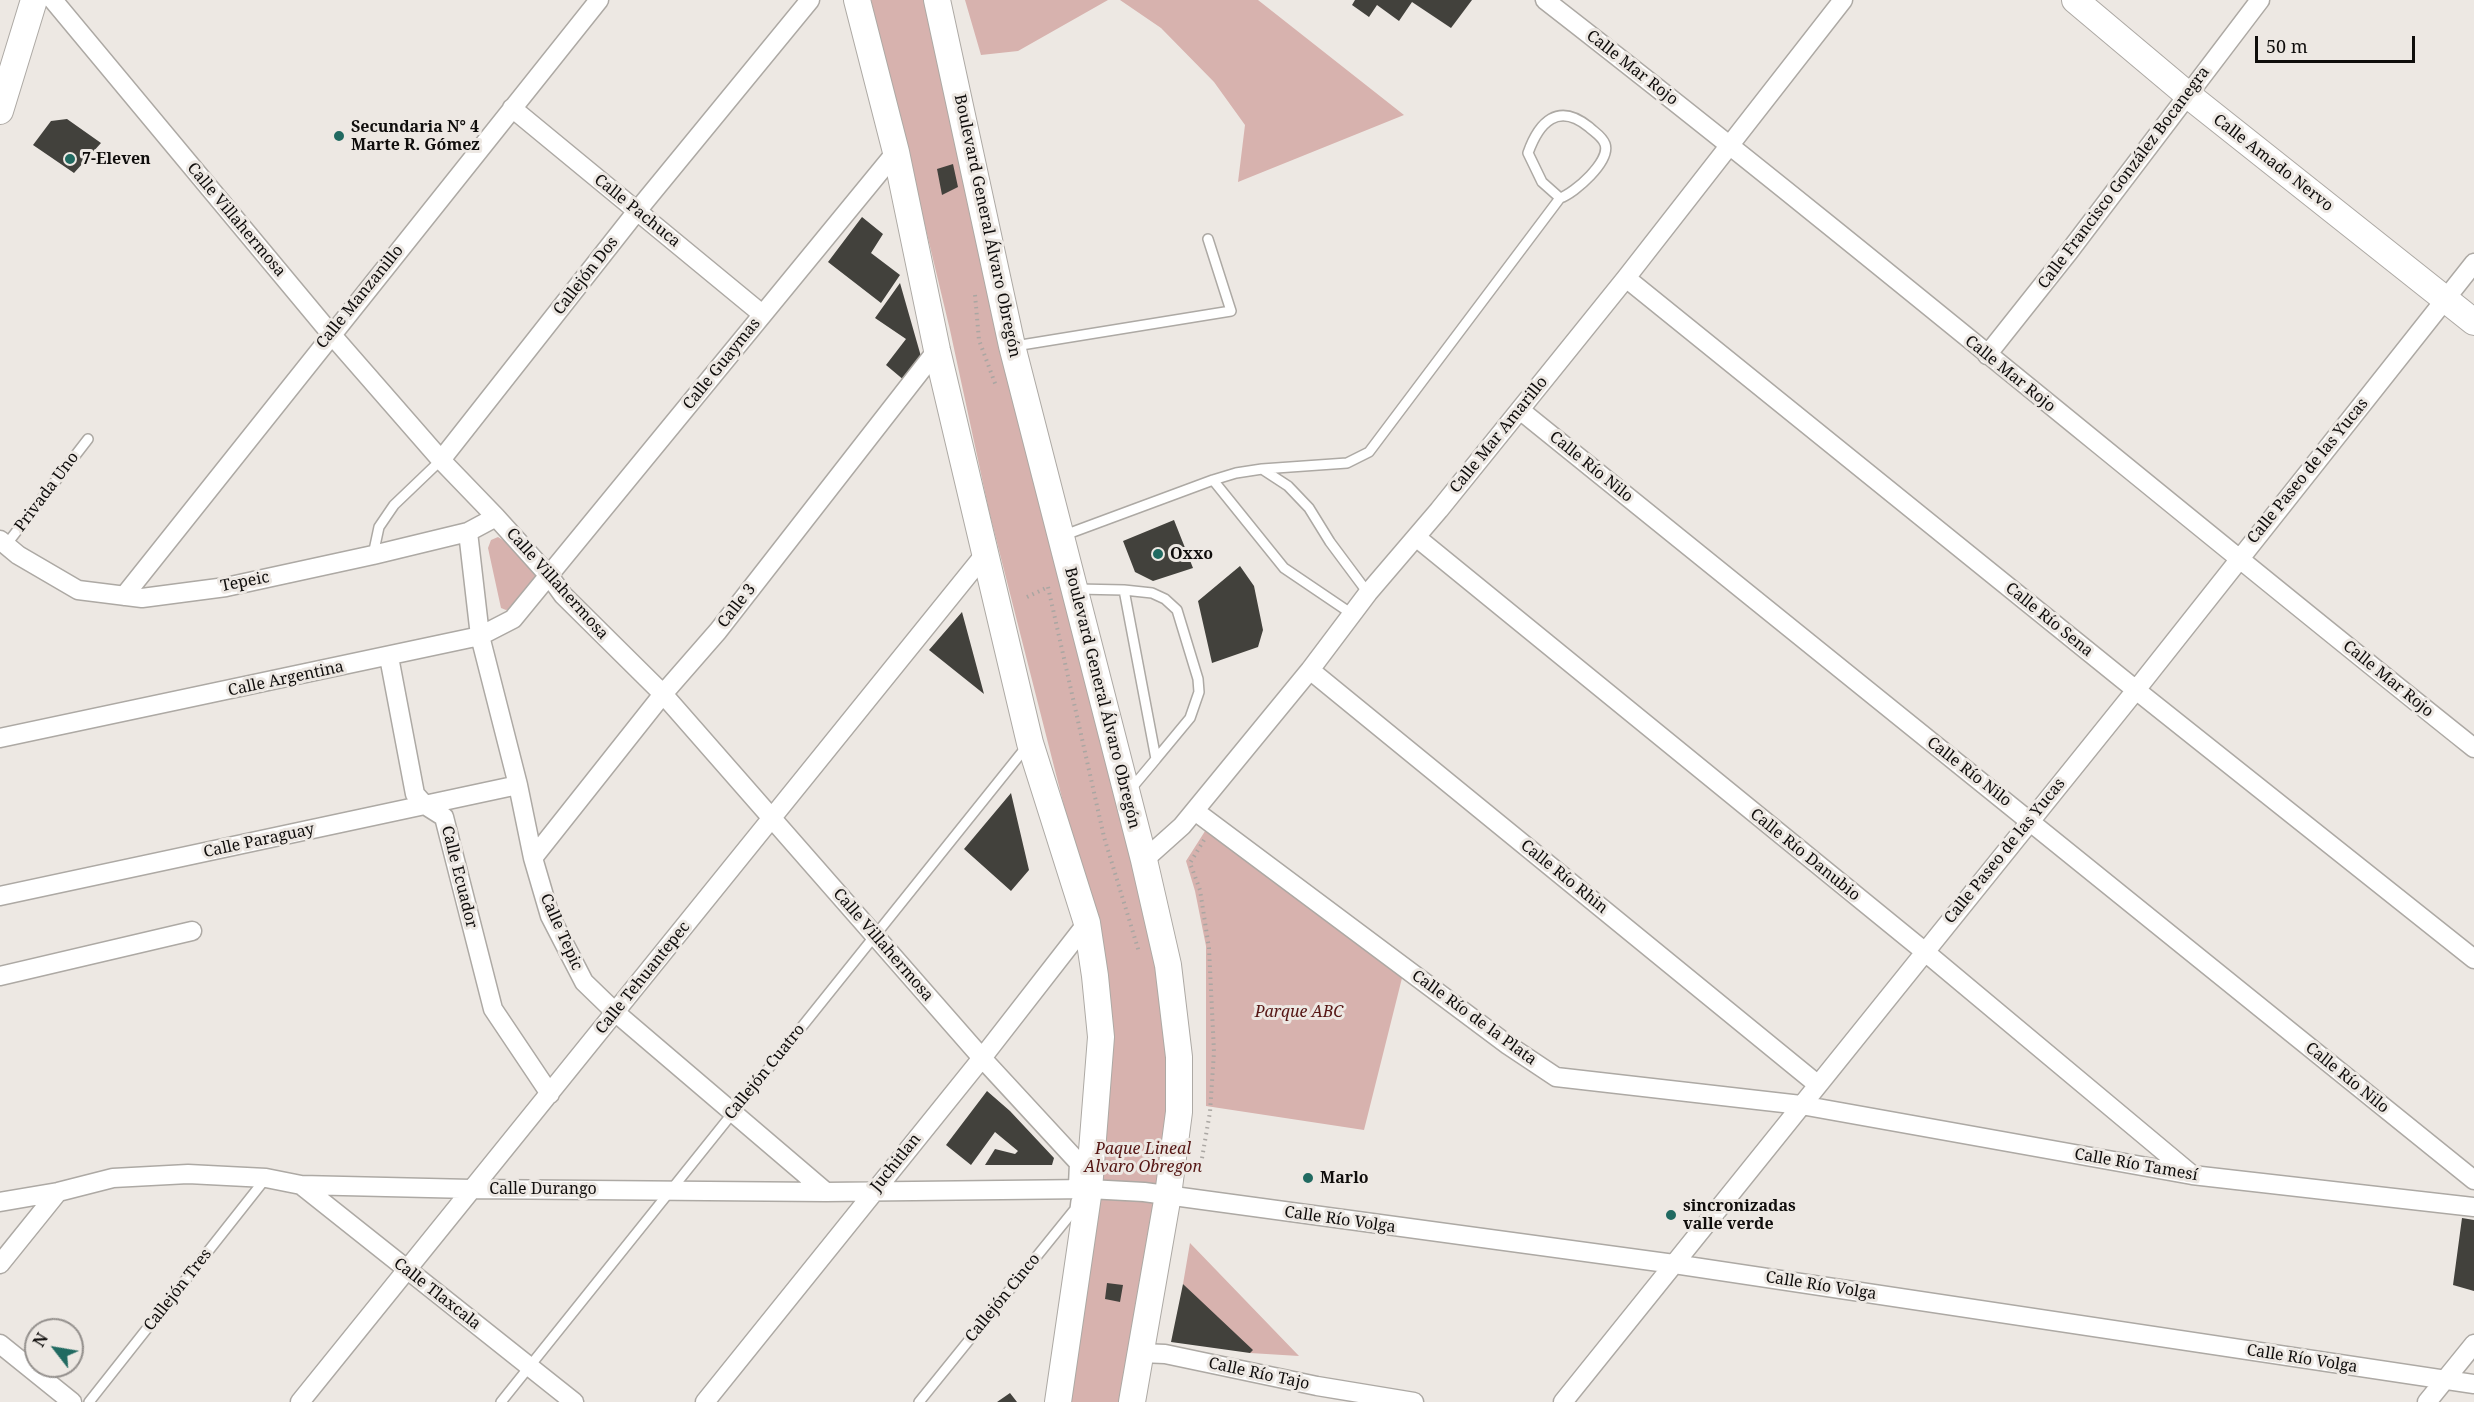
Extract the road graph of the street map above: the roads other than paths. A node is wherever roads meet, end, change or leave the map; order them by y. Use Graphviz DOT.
graph roads {
  1 [pos="34,0"];
  2 [pos="599,0"];
  3 [pos="810,0"];
  4 [pos="857,0"];
  5 [pos="937,0"];
  6 [pos="1545,0"];
  7 [pos="1843,0"];
  8 [pos="2075,0"];
  9 [pos="2260,0"];
  10 [pos="58,3"];
  11 [pos="2188,95"];
  12 [pos="512,108"];
  13 [pos="0,111"];
  14 [pos="1732,145"];
  15 [pos="896,152"];
  16 [pos="1560,198"];
  17 [pos="638,211"];
  18 [pos="1208,239"];
  19 [pos="2474,262"];
  20 [pos="1626,278"];
  21 [pos="2446,299"];
  22 [pos="762,314"];
  23 [pos="2474,322"];
  24 [pos="331,333"];
  25 [pos="1012,346"];
  26 [pos="937,350"];
  27 [pos="1987,355"];
  28 [pos="1520,410"];
  29 [pos="88,439"];
  30 [pos="441,460"];
  31 [pos="1262,469"];
  32 [pos="1213,480"];
  33 [pos="496,517"];
  34 [pos="468,532"];
  35 [pos="1062,536"];
  36 [pos="1416,537"];
  37 [pos="3,543"];
  38 [pos="985,554"];
  39 [pos="373,555"];
  40 [pos="2238,560"];
  41 [pos="550,577"];
  42 [pos="1064,587"];
  43 [pos="1124,590"];
  44 [pos="1368,593"];
  45 [pos="124,597"];
  46 [pos="1352,614"];
  47 [pos="480,636"];
  48 [pos="389,657"];
  49 [pos="1310,670"];
  50 [pos="2136,690"];
  51 [pos="663,694"];
  52 [pos="0,738"];
  53 [pos="1030,743"];
  54 [pos="2474,748"];
  55 [pos="1156,759"];
  56 [pos="518,785"];
  57 [pos="1127,794"];
  58 [pos="425,805"];
  59 [pos="1195,811"];
  60 [pos="772,819"];
  61 [pos="2031,821"];
  62 [pos="533,858"];
  63 [pos="1144,860"];
  64 [pos="0,896"];
  65 [pos="1087,923"];
  66 [pos="192,931"];
  67 [pos="875,936"];
  68 [pos="1924,951"];
  69 [pos="2474,959"];
  70 [pos="0,976"];
  71 [pos="615,1012"];
  72 [pos="982,1058"];
  73 [pos="1817,1084"];
  74 [pos="550,1094"];
  75 [pos="1801,1105"];
  76 [pos="733,1112"];
  77 [pos="2192,1175"];
  78 [pos="266,1178"];
  79 [pos="2474,1180"];
  80 [pos="301,1185"];
  81 [pos="471,1189"];
  82 [pos="671,1190"];
  83 [pos="1084,1190"];
  84 [pos="874,1191"];
  85 [pos="58,1192"];
  86 [pos="826,1192"];
  87 [pos="1168,1195"];
  88 [pos="0,1202"];
  89 [pos="2474,1208"];
  90 [pos="0,1264"];
  91 [pos="1674,1264"];
  92 [pos="406,1269"];
  93 [pos="0,1344"];
  94 [pos="2474,1344"];
  95 [pos="1140,1353"];
  96 [pos="529,1367"];
  97 [pos="2445,1381"];
  98 [pos="2474,1384"];
  99 [pos="72,1402"];
  100 [pos="89,1402"];
  101 [pos="300,1402"];
  102 [pos="501,1402"];
  103 [pos="573,1402"];
  104 [pos="705,1402"];
  105 [pos="919,1402"];
  106 [pos="1058,1402"];
  107 [pos="1131,1402"];
  108 [pos="1414,1402"];
  109 [pos="1563,1402"];
  110 [pos="2427,1402"];
  1 -- 13 [label="main road"];
  2 -- 12 [label="street, Calle Manzanillo"];
  3 -- 17 [label="street, Callejón Dos"];
  4 -- 15 [label="main road"];
  5 -- 25 [label="main road, Boulevard General Álvaro Obregón"];
  6 -- 14 [label="street, Calle Mar Rojo"];
  7 -- 14 [label="street, Calle Mar Amarillo"];
  8 -- 11 [label="main road, Calle Amado Nervo"];
  9 -- 11 [label="street, Calle Francisco González Bocanegra"];
  10 -- 24 [label="street, Calle Villahermosa"];
  11 -- 21 [label="main road, Calle Amado Nervo"];
  11 -- 27 [label="street, Calle Francisco González Bocanegra"];
  12 -- 17 [label="street, Calle Pachuca"];
  12 -- 24 [label="street, Calle Manzanillo"];
  14 -- 20 [label="street, Calle Mar Amarillo"];
  14 -- 27 [label="street, Calle Mar Rojo"];
  15 -- 22 [label="street, Calle Guaymas"];
  15 -- 26 [label="main road"];
  16 -- 16 [label="lane"];
  16 -- 31 [label="lane"];
  17 -- 22 [label="street, Calle Pachuca"];
  17 -- 30 [label="street, Callejón Dos"];
  18 -- 25 [label="lane"];
  19 -- 21 [label="street, Calle Paseo de las Yucas"];
  20 -- 28 [label="street, Calle Mar Amarillo"];
  20 -- 50 [label="street, Calle Río Sena"];
  21 -- 23 [label="main road, Calle Amado Nervo"];
  21 -- 40 [label="street, Calle Paseo de las Yucas"];
  22 -- 41 [label="street, Calle Guaymas"];
  24 -- 30 [label="street, Calle Villahermosa"];
  24 -- 45 [label="street, Calle Manzanillo"];
  25 -- 35 [label="main road, Boulevard General Álvaro Obregón"];
  26 -- 38 [label="main road"];
  26 -- 51 [label="street, Calle 3"];
  27 -- 40 [label="street, Calle Mar Rojo"];
  28 -- 36 [label="street, Calle Mar Amarillo"];
  28 -- 61 [label="street, Calle Río Nilo"];
  29 -- 37 [label="lane, Privada Uno"];
  30 -- 33 [label="street, Calle Villahermosa"];
  30 -- 39 [label="lane, Callejón Dos"];
  31 -- 32 [label="lane"];
  31 -- 44 [label="lane"];
  32 -- 35 [label="lane"];
  32 -- 46 [label="lane"];
  33 -- 34 [label="street, Tepeic"];
  33 -- 41 [label="street, Calle Villahermosa"];
  34 -- 39 [label="street, Tepeic"];
  34 -- 47 [label="street, Calle Tepic"];
  35 -- 42 [label="main road, Boulevard General Álvaro Obregón"];
  36 -- 44 [label="street, Calle Mar Amarillo"];
  36 -- 68 [label="street, Calle Río Danubio"];
  37 -- 45 [label="street, Tepeic"];
  38 -- 53 [label="main road"];
  38 -- 60 [label="street, Calle Tehuantepec"];
  39 -- 45 [label="street, Tepeic"];
  40 -- 50 [label="street, Calle Paseo de las Yucas"];
  40 -- 54 [label="street, Calle Mar Rojo"];
  41 -- 47 [label="street, Calle Argentina"];
  41 -- 51 [label="street, Calle Villahermosa"];
  42 -- 43 [label="lane"];
  42 -- 57 [label="main road, Boulevard General Álvaro Obregón"];
  43 -- 55 [label="lane"];
  43 -- 55 [label="lane"];
  44 -- 46 [label="street, Calle Mar Amarillo"];
  46 -- 49 [label="street, Calle Mar Amarillo"];
  47 -- 48 [label="street, Calle Argentina"];
  47 -- 56 [label="street, Calle Tepic"];
  48 -- 52 [label="street, Calle Argentina"];
  48 -- 58 [label="street, Calle Ecuador"];
  49 -- 59 [label="street, Calle Mar Amarillo"];
  49 -- 73 [label="street, Calle Río Rhin"];
  50 -- 61 [label="street, Calle Paseo de las Yucas"];
  50 -- 69 [label="street, Calle Río Sena"];
  51 -- 60 [label="street, Calle Villahermosa"];
  51 -- 62 [label="street, Calle 3"];
  53 -- 65 [label="main road"];
  53 -- 67 [label="lane, Callejón Cuatro"];
  55 -- 57 [label="lane"];
  56 -- 58 [label="street, Calle Paraguay"];
  56 -- 62 [label="street, Calle Tepic"];
  57 -- 63 [label="main road, Boulevard General Álvaro Obregón"];
  58 -- 64 [label="street, Calle Paraguay"];
  58 -- 74 [label="street, Calle Ecuador"];
  59 -- 63 [label="street, Calle Mar Amarillo"];
  59 -- 75 [label="street, Calle Río de la Plata"];
  60 -- 67 [label="street, Calle Villahermosa"];
  60 -- 71 [label="street, Calle Tehuantepec"];
  61 -- 68 [label="street, Calle Paseo de las Yucas"];
  61 -- 79 [label="street, Calle Río Nilo"];
  62 -- 71 [label="street, Calle Tepic"];
  63 -- 87 [label="main road, Boulevard General Álvaro Obregón"];
  65 -- 72 [label="street, Juchitlan"];
  65 -- 83 [label="main road"];
  66 -- 70 [label="street"];
  67 -- 72 [label="street, Calle Villahermosa"];
  67 -- 76 [label="lane, Callejón Cuatro"];
  68 -- 73 [label="street, Calle Paseo de las Yucas"];
  68 -- 77 [label="street, Calle Río Danubio"];
  71 -- 74 [label="street, Calle Tehuantepec"];
  71 -- 76 [label="street, Calle Tepic"];
  72 -- 83 [label="street, Calle Villahermosa"];
  72 -- 84 [label="street, Juchitlan"];
  73 -- 75 [label="street, Calle Paseo de las Yucas"];
  74 -- 81 [label="street, Calle Tehuantepec"];
  75 -- 77 [label="street, Calle Río Tamesí"];
  75 -- 91 [label="street, Calle Paseo de las Yucas"];
  76 -- 82 [label="lane, Callejón Cuatro"];
  76 -- 86 [label="street, Calle Tepic"];
  77 -- 89 [label="street, Calle Río Tamesí"];
  78 -- 80 [label="street, Calle Durango"];
  78 -- 85 [label="street, Calle Durango"];
  78 -- 100 [label="lane, Callejón Tres"];
  80 -- 81 [label="street, Calle Durango"];
  80 -- 92 [label="street, Calle Tlaxcala"];
  81 -- 82 [label="street, Calle Durango"];
  81 -- 92 [label="street, Calle Tehuantepec"];
  82 -- 86 [label="street, Calle Durango"];
  82 -- 96 [label="lane, Callejón Cuatro"];
  83 -- 84 [label="street, Calle Durango"];
  83 -- 87 [label="street, Calle Río Volga"];
  83 -- 105 [label="lane, Callejón Cinco"];
  83 -- 106 [label="main road"];
  84 -- 86 [label="street, Calle Durango"];
  84 -- 104 [label="street, Juchitlan"];
  85 -- 88 [label="street, Calle Durango"];
  85 -- 90 [label="street"];
  87 -- 91 [label="street, Calle Río Volga"];
  87 -- 95 [label="main road, Boulevard General Álvaro Obregón"];
  91 -- 97 [label="street, Calle Río Volga"];
  91 -- 109 [label="street, Calle Paseo de las Yucas"];
  92 -- 96 [label="street, Calle Tlaxcala"];
  92 -- 101 [label="street, Calle Tehuantepec"];
  93 -- 99 [label="street"];
  94 -- 97 [label="street"];
  95 -- 107 [label="main road, Boulevard General Álvaro Obregón"];
  95 -- 108 [label="street, Calle Río Tajo"];
  96 -- 102 [label="lane, Callejón Cuatro"];
  96 -- 103 [label="street, Calle Tlaxcala"];
  97 -- 98 [label="street, Calle Río Volga"];
  97 -- 110 [label="street"];
}
